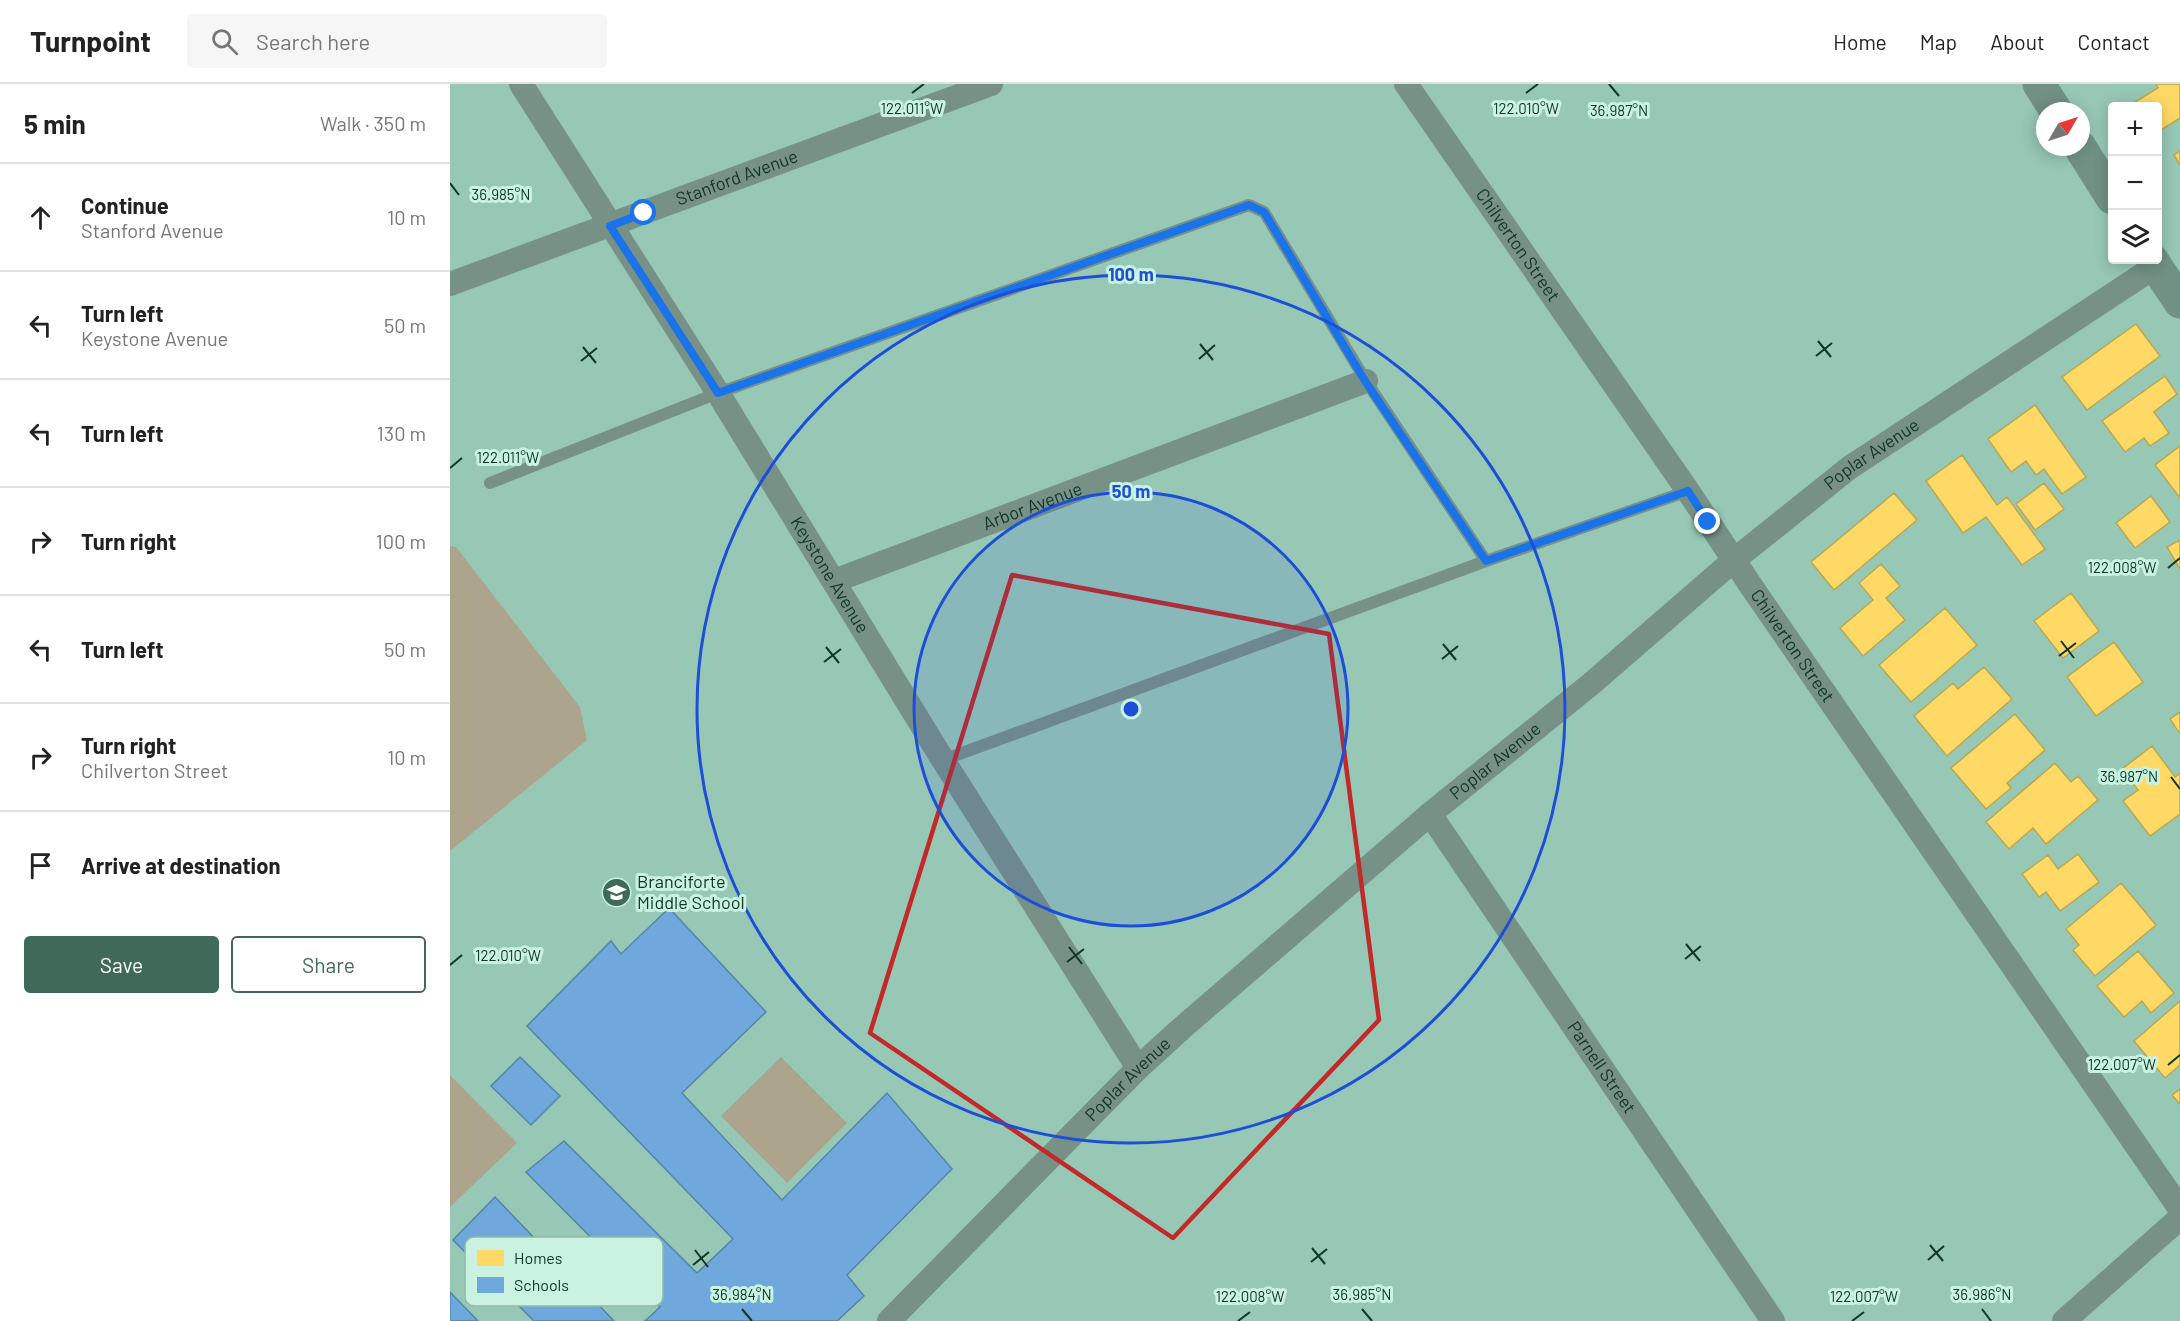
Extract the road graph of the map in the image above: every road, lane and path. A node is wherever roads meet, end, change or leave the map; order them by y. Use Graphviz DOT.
graph roads {
  1 [pos="521,84"];
  2 [pos="991,84"];
  3 [pos="1406,84"];
  4 [pos="2039,84"];
  5 [pos="2050,102"];
  6 [pos="2086,156"];
  7 [pos="2108,192"];
  8 [pos="610,226"];
  9 [pos="2153,264"];
  10 [pos="2155,264"];
  11 [pos="450,284"];
  12 [pos="2180,302"];
  13 [pos="1365,381"];
  14 [pos="718,393"];
  15 [pos="490,483"];
  16 [pos="1688,491"];
  17 [pos="1734,560"];
  18 [pos="1486,561"];
  19 [pos="834,581"];
  20 [pos="943,760"];
  21 [pos="1430,814"];
  22 [pos="1138,1068"];
  23 [pos="2180,1209"];
  24 [pos="2180,1218"];
  25 [pos="889,1321"];
  26 [pos="1773,1321"];
  27 [pos="2064,1321"];
  1 -- 8 [label="street, Keystone Avenue"];
  2 -- 8 [label="street, Stanford Avenue"];
  3 -- 16 [label="street, Chilverton Street"];
  4 -- 5 [label="street"];
  6 -- 7 [label="street"];
  8 -- 11 [label="street, Stanford Avenue"];
  8 -- 14 [label="street, Keystone Avenue"];
  9 -- 17 [label="street, Poplar Avenue"];
  10 -- 12 [label="street"];
  13 -- 14 [label="lane"];
  13 -- 18 [label="lane"];
  13 -- 19 [label="street, Arbor Avenue"];
  14 -- 15 [label="lane"];
  14 -- 19 [label="street, Keystone Avenue"];
  16 -- 17 [label="street, Chilverton Street"];
  16 -- 18 [label="lane"];
  17 -- 21 [label="street, Poplar Avenue"];
  17 -- 23 [label="street, Chilverton Street"];
  18 -- 20 [label="lane"];
  19 -- 20 [label="street, Keystone Avenue"];
  20 -- 22 [label="street, Keystone Avenue"];
  21 -- 22 [label="street, Poplar Avenue"];
  21 -- 26 [label="street, Parnell Street"];
  22 -- 25 [label="street, Poplar Avenue"];
  24 -- 27 [label="street"];
}
